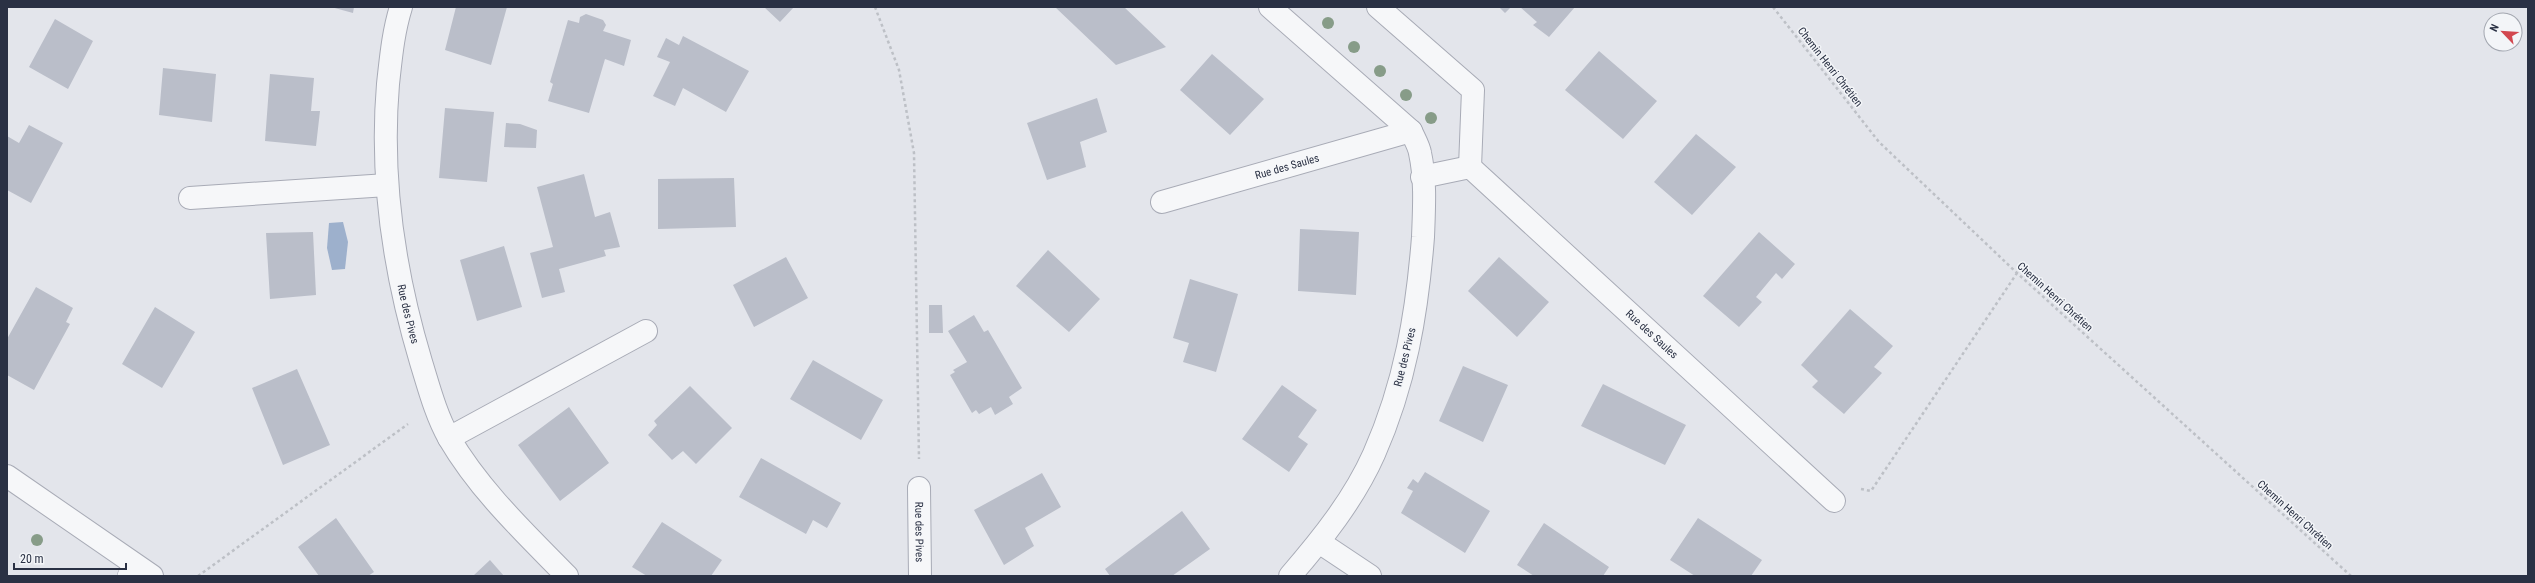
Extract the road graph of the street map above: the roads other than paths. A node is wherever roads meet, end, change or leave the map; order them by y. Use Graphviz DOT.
graph roads {
  1 [pos="401,7"];
  2 [pos="1270,7"];
  3 [pos="1378,7"];
  4 [pos="1412,130"];
  5 [pos="1470,167"];
  6 [pos="1422,177"];
  7 [pos="387,185"];
  8 [pos="190,198"];
  9 [pos="1162,202"];
  10 [pos="646,331"];
  11 [pos="449,438"];
  12 [pos="7,476"];
  13 [pos="919,488"];
  14 [pos="1834,501"];
  15 [pos="1319,542"];
  16 [pos="130,569"];
  17 [pos="152,576"];
  18 [pos="567,576"];
  19 [pos="920,576"];
  20 [pos="1290,576"];
  21 [pos="1370,576"];
  1 -- 7 [label="street, Rue des Pives"];
  2 -- 4 [label="street"];
  3 -- 5 [label="street"];
  4 -- 6 [label="street, Rue des Pives"];
  4 -- 9 [label="street, Rue des Saules"];
  5 -- 6 [label="street"];
  5 -- 14 [label="street, Rue des Saules"];
  6 -- 15 [label="street, Rue des Pives"];
  7 -- 8 [label="street"];
  7 -- 11 [label="street, Rue des Pives"];
  10 -- 11 [label="street"];
  11 -- 18 [label="street, Rue des Pives"];
  12 -- 16 [label="street"];
  13 -- 19 [label="street, Rue des Pives"];
  15 -- 20 [label="street, Rue des Pives"];
  15 -- 21 [label="street"];
  16 -- 17 [label="street"];
}
